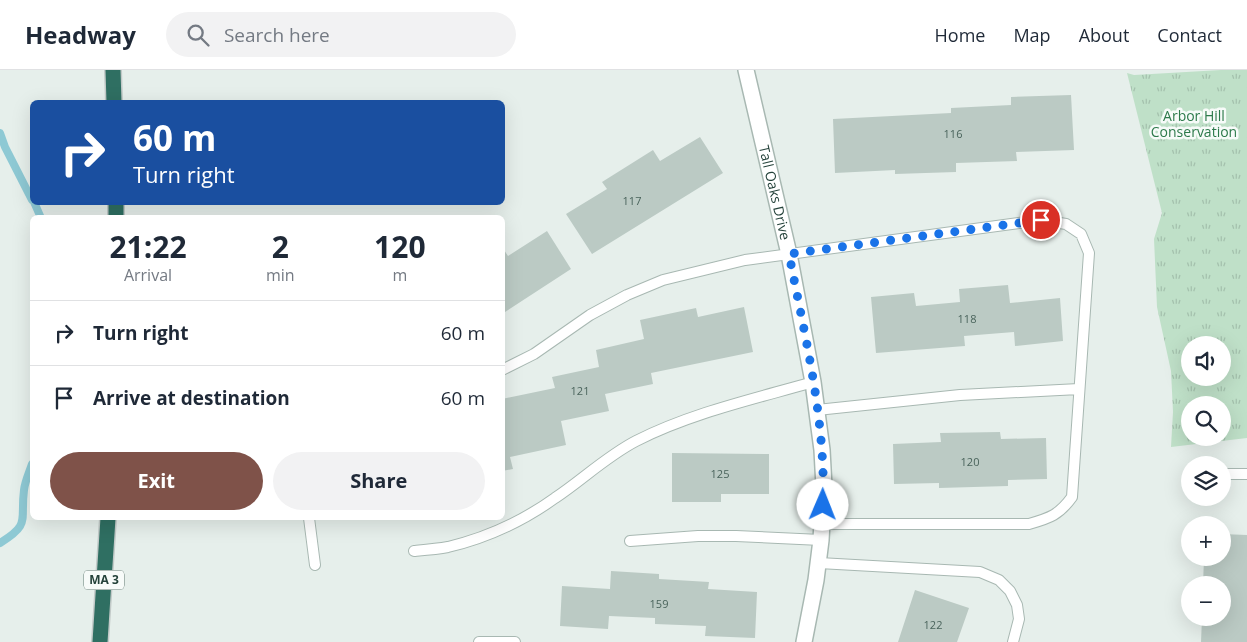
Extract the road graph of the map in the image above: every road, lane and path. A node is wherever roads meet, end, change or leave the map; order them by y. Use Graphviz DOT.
graph roads {
  1 [pos="113,70"];
  2 [pos="746,70"];
  3 [pos="114,100"];
  4 [pos="789,254"];
  5 [pos="505,368"];
  6 [pos="813,382"];
  7 [pos="1079,389"];
  8 [pos="817,410"];
  9 [pos="1231,474"];
  10 [pos="1247,474"];
  11 [pos="108,520"];
  12 [pos="309,520"];
  13 [pos="823,524"];
  14 [pos="821,540"];
  15 [pos="630,541"];
  16 [pos="414,552"];
  17 [pos="819,563"];
  18 [pos="315,565"];
  19 [pos="100,642"];
  20 [pos="479,642"];
  21 [pos="516,642"];
  22 [pos="804,642"];
  23 [pos="1013,642"];
  1 -- 3 [label="highway"];
  2 -- 4 [label="street, Tall Oaks Drive"];
  4 -- 5 [label="lane"];
  4 -- 6 [label="street, Tall Oaks Drive"];
  4 -- 7 [label="lane"];
  6 -- 8 [label="street, Tall Oaks Drive"];
  6 -- 16 [label="lane"];
  7 -- 8 [label="lane"];
  7 -- 13 [label="lane"];
  8 -- 13 [label="street, Tall Oaks Drive"];
  9 -- 10 [label="lane"];
  11 -- 19 [label="highway, MA 3"];
  12 -- 18 [label="lane"];
  13 -- 14 [label="street, Tall Oaks Drive"];
  14 -- 15 [label="lane"];
  14 -- 17 [label="street, Tall Oaks Drive"];
  17 -- 22 [label="street, Tall Oaks Drive"];
  17 -- 23 [label="lane"];
  20 -- 21 [label="lane"];
}
